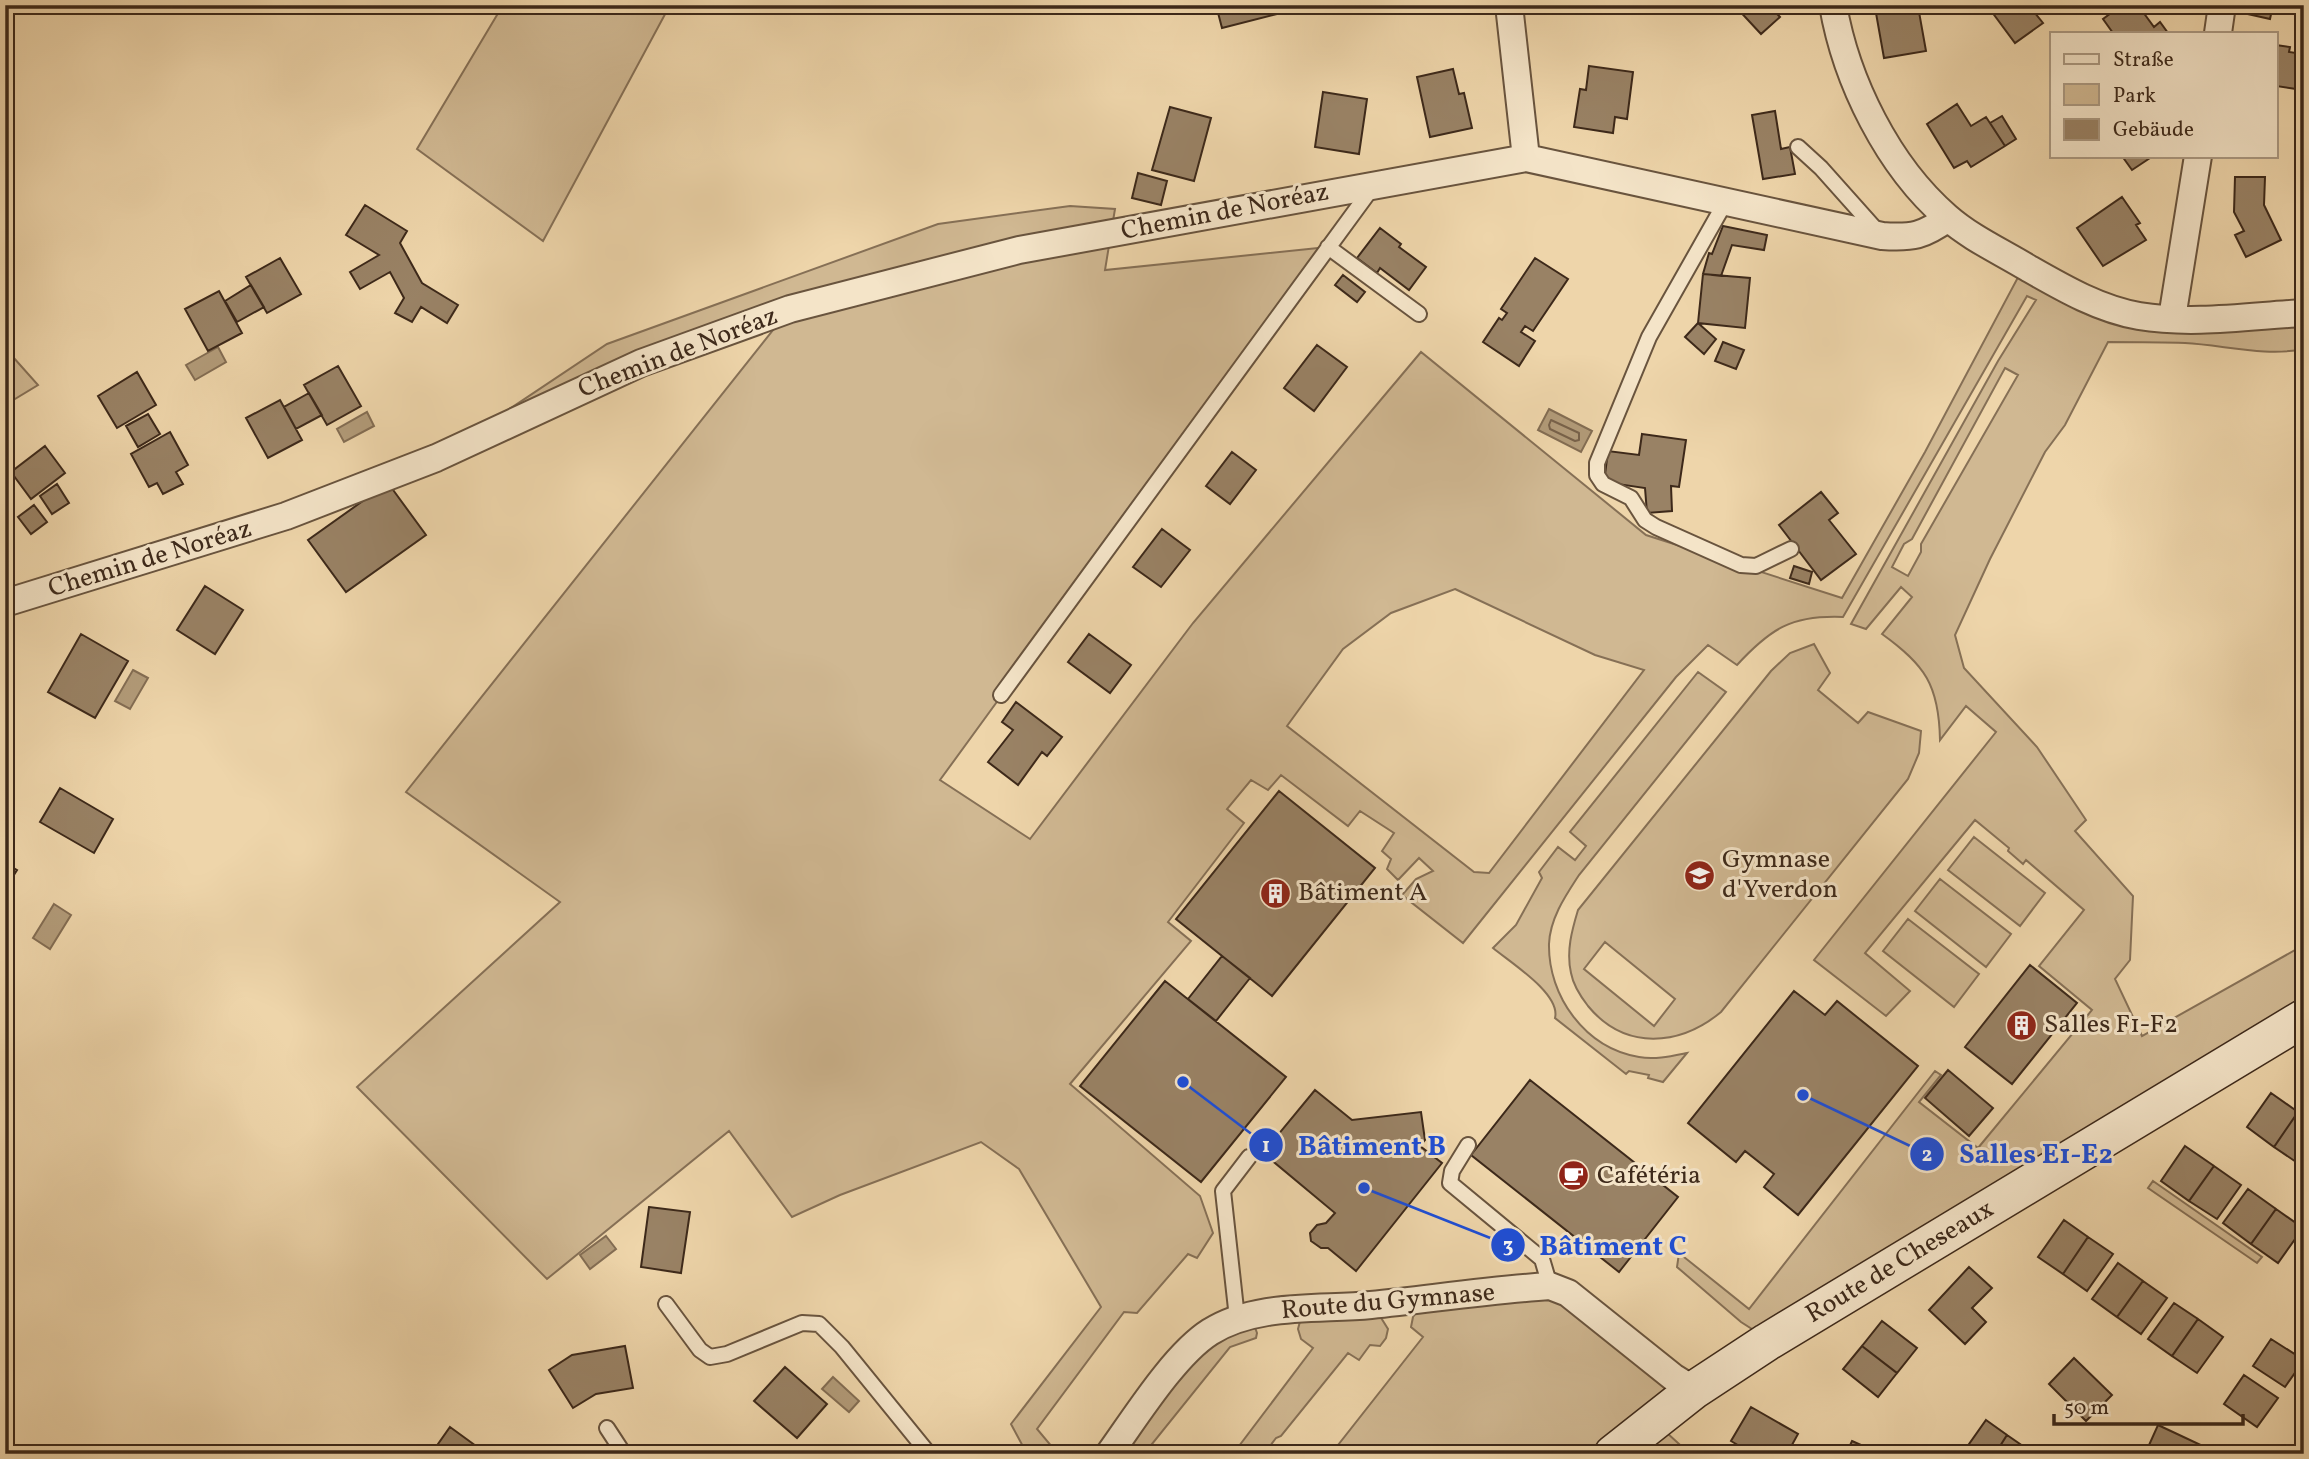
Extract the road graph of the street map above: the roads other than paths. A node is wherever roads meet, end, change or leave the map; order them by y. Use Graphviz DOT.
graph roads {
  1 [pos="1509,5"];
  2 [pos="1833,5"];
  3 [pos="2222,5"];
  4 [pos="2218,32"];
  5 [pos="1798,147"];
  6 [pos="1526,158"];
  7 [pos="2198,158"];
  8 [pos="1374,184"];
  9 [pos="1727,201"];
  10 [pos="1948,218"];
  11 [pos="1882,236"];
  12 [pos="1328,247"];
  13 [pos="2304,313"];
  14 [pos="1419,314"];
  15 [pos="2172,318"];
  16 [pos="1791,549"];
  17 [pos="5,604"];
  18 [pos="1001,695"];
  19 [pos="2304,1018"];
  20 [pos="1468,1144"];
  21 [pos="1250,1157"];
  22 [pos="1550,1286"];
  23 [pos="666,1304"];
  24 [pos="1237,1318"];
  25 [pos="1693,1391"];
  26 [pos="607,1428"];
  27 [pos="624,1454"];
  28 [pos="929,1454"];
  29 [pos="1109,1454"];
  30 [pos="1613,1454"];
  1 -- 6 [label="street"];
  2 -- 10 [label="street"];
  3 -- 4 [label="street"];
  5 -- 11 [label="lane"];
  6 -- 8 [label="street, Chemin de Noréaz"];
  6 -- 9 [label="street, Chemin de Noréaz"];
  7 -- 15 [label="street"];
  8 -- 12 [label="lane, Chemin de Noréaz"];
  8 -- 17 [label="street, Chemin de Noréaz"];
  9 -- 11 [label="street, Chemin de Noréaz"];
  9 -- 16 [label="lane"];
  10 -- 11 [label="street, Chemin de Noréaz"];
  10 -- 15 [label="street"];
  12 -- 14 [label="lane"];
  12 -- 18 [label="lane, Chemin de Noréaz"];
  13 -- 15 [label="street"];
  19 -- 25 [label="street, Route de Cheseaux"];
  20 -- 22 [label="lane"];
  21 -- 24 [label="lane"];
  22 -- 24 [label="street, Route du Gymnase"];
  22 -- 25 [label="street"];
  23 -- 28 [label="lane"];
  24 -- 29 [label="street, Route du Gymnase"];
  25 -- 30 [label="street, Route de Cheseaux"];
  26 -- 27 [label="lane"];
}
